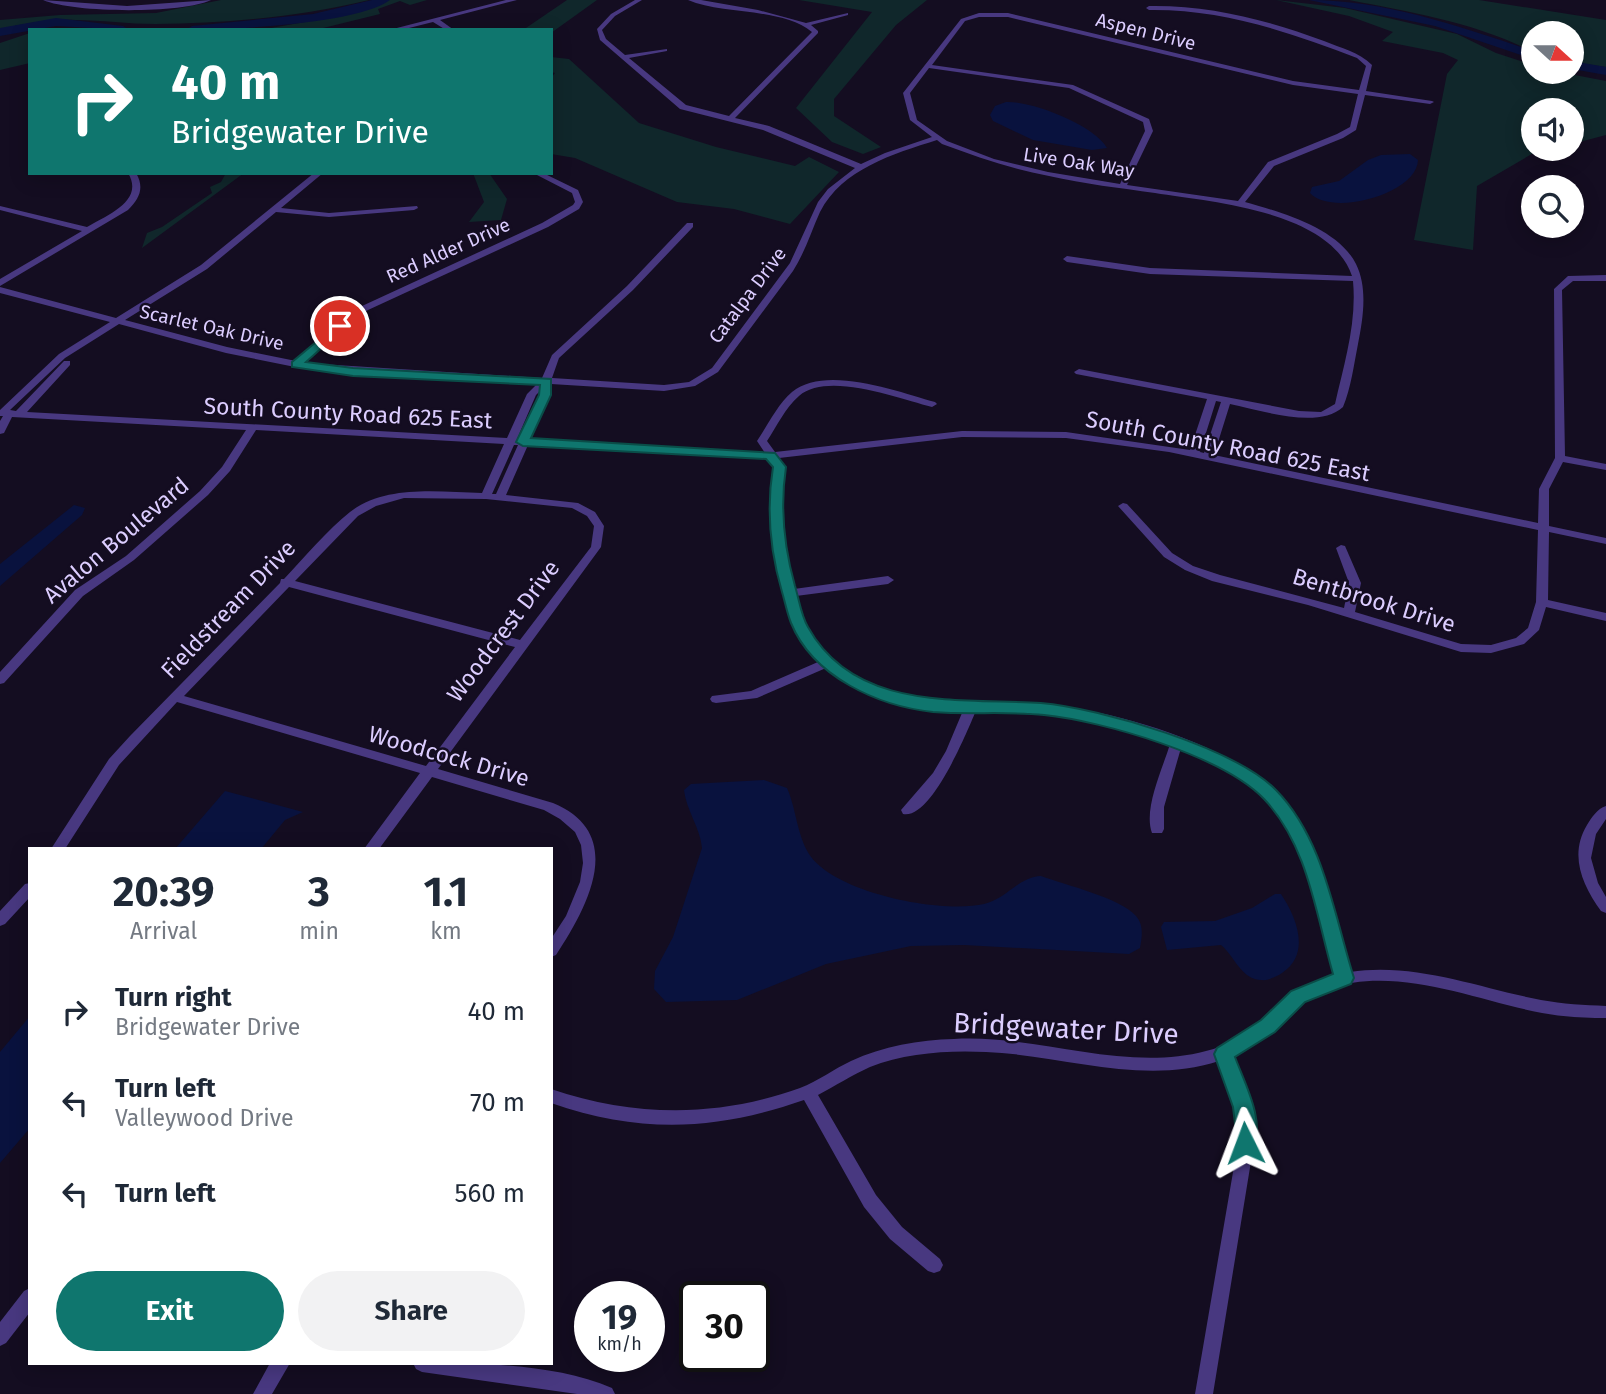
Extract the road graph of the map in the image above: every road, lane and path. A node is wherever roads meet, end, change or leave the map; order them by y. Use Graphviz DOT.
graph roads {
  1 [pos="47,0"];
  2 [pos="208,0"];
  3 [pos="514,0"];
  4 [pos="639,0"];
  5 [pos="691,0"];
  6 [pos="1149,8"];
  7 [pos="846,14"];
  8 [pos="435,20"];
  9 [pos="808,24"];
  10 [pos="401,28"];
  11 [pos="448,28"];
  12 [pos="665,50"];
  13 [pos="625,57"];
  14 [pos="926,66"];
  15 [pos="1363,93"];
  16 [pos="1430,102"];
  17 [pos="730,119"];
  18 [pos="936,138"];
  19 [pos="860,167"];
  20 [pos="133,175"];
  21 [pos="317,175"];
  22 [pos="541,175"];
  23 [pos="1124,186"];
  24 [pos="1222,201"];
  25 [pos="1240,204"];
  26 [pos="0,208"];
  27 [pos="414,208"];
  28 [pos="276,210"];
  29 [pos="690,225"];
  30 [pos="89,230"];
  31 [pos="1066,259"];
  32 [pos="1606,278"];
  33 [pos="1356,279"];
  34 [pos="0,284"];
  35 [pos="0,290"];
  36 [pos="119,322"];
  37 [pos="297,365"];
  38 [pos="1079,372"];
  39 [pos="546,382"];
  40 [pos="1212,398"];
  41 [pos="1226,400"];
  42 [pos="932,404"];
  43 [pos="8,413"];
  44 [pos="253,427"];
  45 [pos="0,431"];
  46 [pos="509,441"];
  47 [pos="523,442"];
  48 [pos="1194,455"];
  49 [pos="770,456"];
  50 [pos="1208,458"];
  51 [pos="1560,458"];
  52 [pos="1606,467"];
  53 [pos="486,496"];
  54 [pos="500,497"];
  55 [pos="1123,506"];
  56 [pos="1543,528"];
  57 [pos="1606,541"];
  58 [pos="1341,548"];
  59 [pos="888,580"];
  60 [pos="285,582"];
  61 [pos="789,593"];
  62 [pos="1542,602"];
  63 [pos="1349,613"];
  64 [pos="1606,617"];
  65 [pos="523,645"];
  66 [pos="829,662"];
  67 [pos="0,680"];
  68 [pos="174,697"];
  69 [pos="716,699"];
  70 [pos="970,709"];
  71 [pos="1177,741"];
  72 [pos="429,772"];
  73 [pos="908,810"];
  74 [pos="1606,811"];
  75 [pos="1157,829"];
  76 [pos="59,847"];
  77 [pos="373,847"];
  78 [pos="28,890"];
  79 [pos="1606,907"];
  80 [pos="0,920"];
  81 [pos="553,948"];
  82 [pos="1344,978"];
  83 [pos="1606,1012"];
  84 [pos="1224,1054"];
  85 [pos="807,1092"];
  86 [pos="553,1097"];
  87 [pos="934,1265"];
  88 [pos="28,1300"];
  89 [pos="0,1337"];
  90 [pos="280,1365"];
  91 [pos="436,1365"];
  92 [pos="262,1394"];
  93 [pos="607,1394"];
  94 [pos="1204,1394"];
  1 -- 2 [label="street"];
  3 -- 8 [label="street"];
  4 -- 13 [label="street"];
  5 -- 9 [label="street"];
  6 -- 15 [label="street"];
  7 -- 9 [label="street"];
  8 -- 10 [label="street"];
  8 -- 11 [label="street"];
  9 -- 17 [label="street"];
  12 -- 13 [label="street"];
  13 -- 17 [label="street"];
  14 -- 15 [label="street, Aspen Drive"];
  14 -- 18 [label="street, Aspen Drive"];
  14 -- 23 [label="street"];
  15 -- 16 [label="street, Aspen Drive"];
  15 -- 25 [label="street"];
  17 -- 19 [label="street"];
  18 -- 19 [label="street, Catalpa Drive"];
  18 -- 23 [label="street, Live Oak Way"];
  19 -- 39 [label="street, Catalpa Drive"];
  20 -- 30 [label="street"];
  21 -- 28 [label="street"];
  22 -- 37 [label="street, Red Alder Drive"];
  23 -- 24 [label="street, Live Oak Way"];
  24 -- 25 [label="street"];
  25 -- 33 [label="street"];
  26 -- 30 [label="street"];
  27 -- 28 [label="street"];
  28 -- 36 [label="street"];
  29 -- 39 [label="street"];
  30 -- 34 [label="street"];
  31 -- 33 [label="street"];
  32 -- 51 [label="street"];
  33 -- 41 [label="street"];
  35 -- 36 [label="street, Scarlet Oak Drive"];
  36 -- 37 [label="street, Scarlet Oak Drive"];
  36 -- 43 [label="street"];
  36 -- 43 [label="street"];
  37 -- 39 [label="street, Scarlet Oak Drive"];
  38 -- 40 [label="street"];
  39 -- 46 [label="street"];
  39 -- 47 [label="street"];
  40 -- 41 [label="street"];
  40 -- 48 [label="street"];
  41 -- 50 [label="street"];
  42 -- 49 [label="street"];
  43 -- 44 [label="street, South County Road 625 East"];
  43 -- 45 [label="street"];
  44 -- 46 [label="street, South County Road 625 East"];
  44 -- 67 [label="street, Avalon Boulevard"];
  46 -- 47 [label="street, South County Road 625 East"];
  46 -- 53 [label="street"];
  47 -- 49 [label="street, South County Road 625 East"];
  47 -- 54 [label="street"];
  48 -- 49 [label="street, South County Road 625 East"];
  48 -- 50 [label="street, South County Road 625 East"];
  49 -- 61 [label="street"];
  50 -- 56 [label="street, South County Road 625 East"];
  51 -- 52 [label="street"];
  51 -- 56 [label="street, Bentbrook Drive"];
  53 -- 54 [label="street, Fieldstream Drive"];
  53 -- 60 [label="street, Fieldstream Drive"];
  54 -- 65 [label="street, Woodcrest Drive"];
  55 -- 63 [label="street, Bentbrook Drive"];
  56 -- 57 [label="street, South County Road 625 East"];
  56 -- 62 [label="street, Bentbrook Drive"];
  58 -- 63 [label="street"];
  59 -- 61 [label="street"];
  60 -- 65 [label="street"];
  60 -- 68 [label="street, Fieldstream Drive"];
  61 -- 66 [label="street"];
  62 -- 63 [label="street, Bentbrook Drive"];
  62 -- 64 [label="street"];
  65 -- 72 [label="street, Woodcrest Drive"];
  66 -- 69 [label="street"];
  66 -- 70 [label="street"];
  68 -- 72 [label="street, Woodcock Drive"];
  68 -- 76 [label="street, Fieldstream Drive"];
  70 -- 71 [label="street"];
  70 -- 73 [label="street"];
  71 -- 75 [label="street"];
  71 -- 82 [label="street"];
  72 -- 77 [label="street, Woodcrest Drive"];
  72 -- 81 [label="street, Woodcock Drive"];
  74 -- 79 [label="street"];
  78 -- 80 [label="street"];
  82 -- 83 [label="street, Bridgewater Drive"];
  82 -- 84 [label="street, Bridgewater Drive"];
  84 -- 85 [label="street, Bridgewater Drive"];
  84 -- 94 [label="street"];
  85 -- 86 [label="street, Bridgewater Drive"];
  85 -- 87 [label="street"];
  88 -- 89 [label="street"];
  90 -- 92 [label="street"];
  91 -- 93 [label="street"];
}
